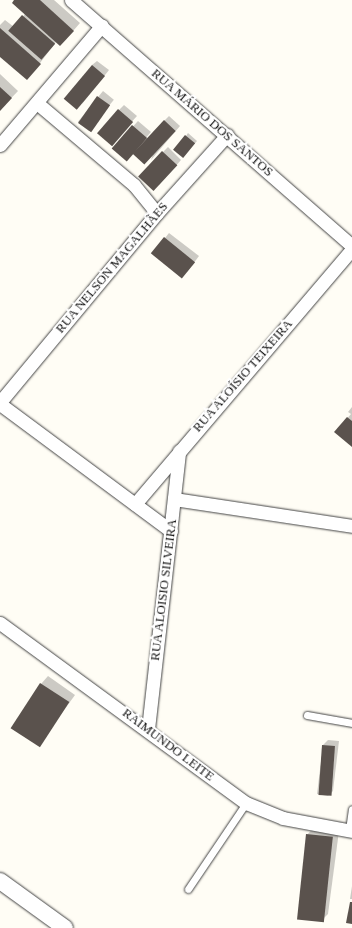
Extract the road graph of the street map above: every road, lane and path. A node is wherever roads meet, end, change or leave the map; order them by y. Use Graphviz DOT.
graph roads {
  1 [pos="71,0"];
  2 [pos="102,26"];
  3 [pos="37,103"];
  4 [pos="227,136"];
  5 [pos="0,145"];
  6 [pos="157,213"];
  7 [pos="352,248"];
  8 [pos="0,403"];
  9 [pos="179,451"];
  10 [pos="174,499"];
  11 [pos="135,504"];
  12 [pos="350,522"];
  13 [pos="171,531"];
  14 [pos="0,623"];
  15 [pos="307,715"];
  16 [pos="352,723"];
  17 [pos="148,729"];
  18 [pos="246,802"];
  19 [pos="352,809"];
  20 [pos="350,831"];
  21 [pos="0,881"];
  22 [pos="188,889"];
  23 [pos="65,928"];
  1 -- 2 [label="street, RUA MÁRIO DOS SANTOS"];
  2 -- 3 [label="street"];
  2 -- 4 [label="street, RUA MÁRIO DOS SANTOS"];
  3 -- 5 [label="street"];
  3 -- 6 [label="street"];
  4 -- 6 [label="street, RUA NELSON MAGALHÃES"];
  4 -- 7 [label="street, RUA MÁRIO DOS SANTOS"];
  6 -- 8 [label="street, RUA NELSON MAGALHÃES"];
  7 -- 9 [label="street, RUA ALOÍSIO TEIXEIRA"];
  8 -- 11 [label="street"];
  9 -- 10 [label="street, RUA ALOISIO SILVEIRA"];
  9 -- 11 [label="street, RUA ALOÍSIO TEIXEIRA"];
  10 -- 12 [label="street"];
  10 -- 13 [label="street, RUA ALOISIO SILVEIRA"];
  11 -- 13 [label="street"];
  13 -- 17 [label="street, RUA ALOISIO SILVEIRA"];
  14 -- 17 [label="street, RAIMUNDO LEITE"];
  15 -- 16 [label="lane"];
  17 -- 18 [label="street, RAIMUNDO LEITE"];
  18 -- 20 [label="street, RAIMUNDO LEITE"];
  18 -- 22 [label="lane"];
  19 -- 20 [label="lane"];
  21 -- 23 [label="street"];
}
